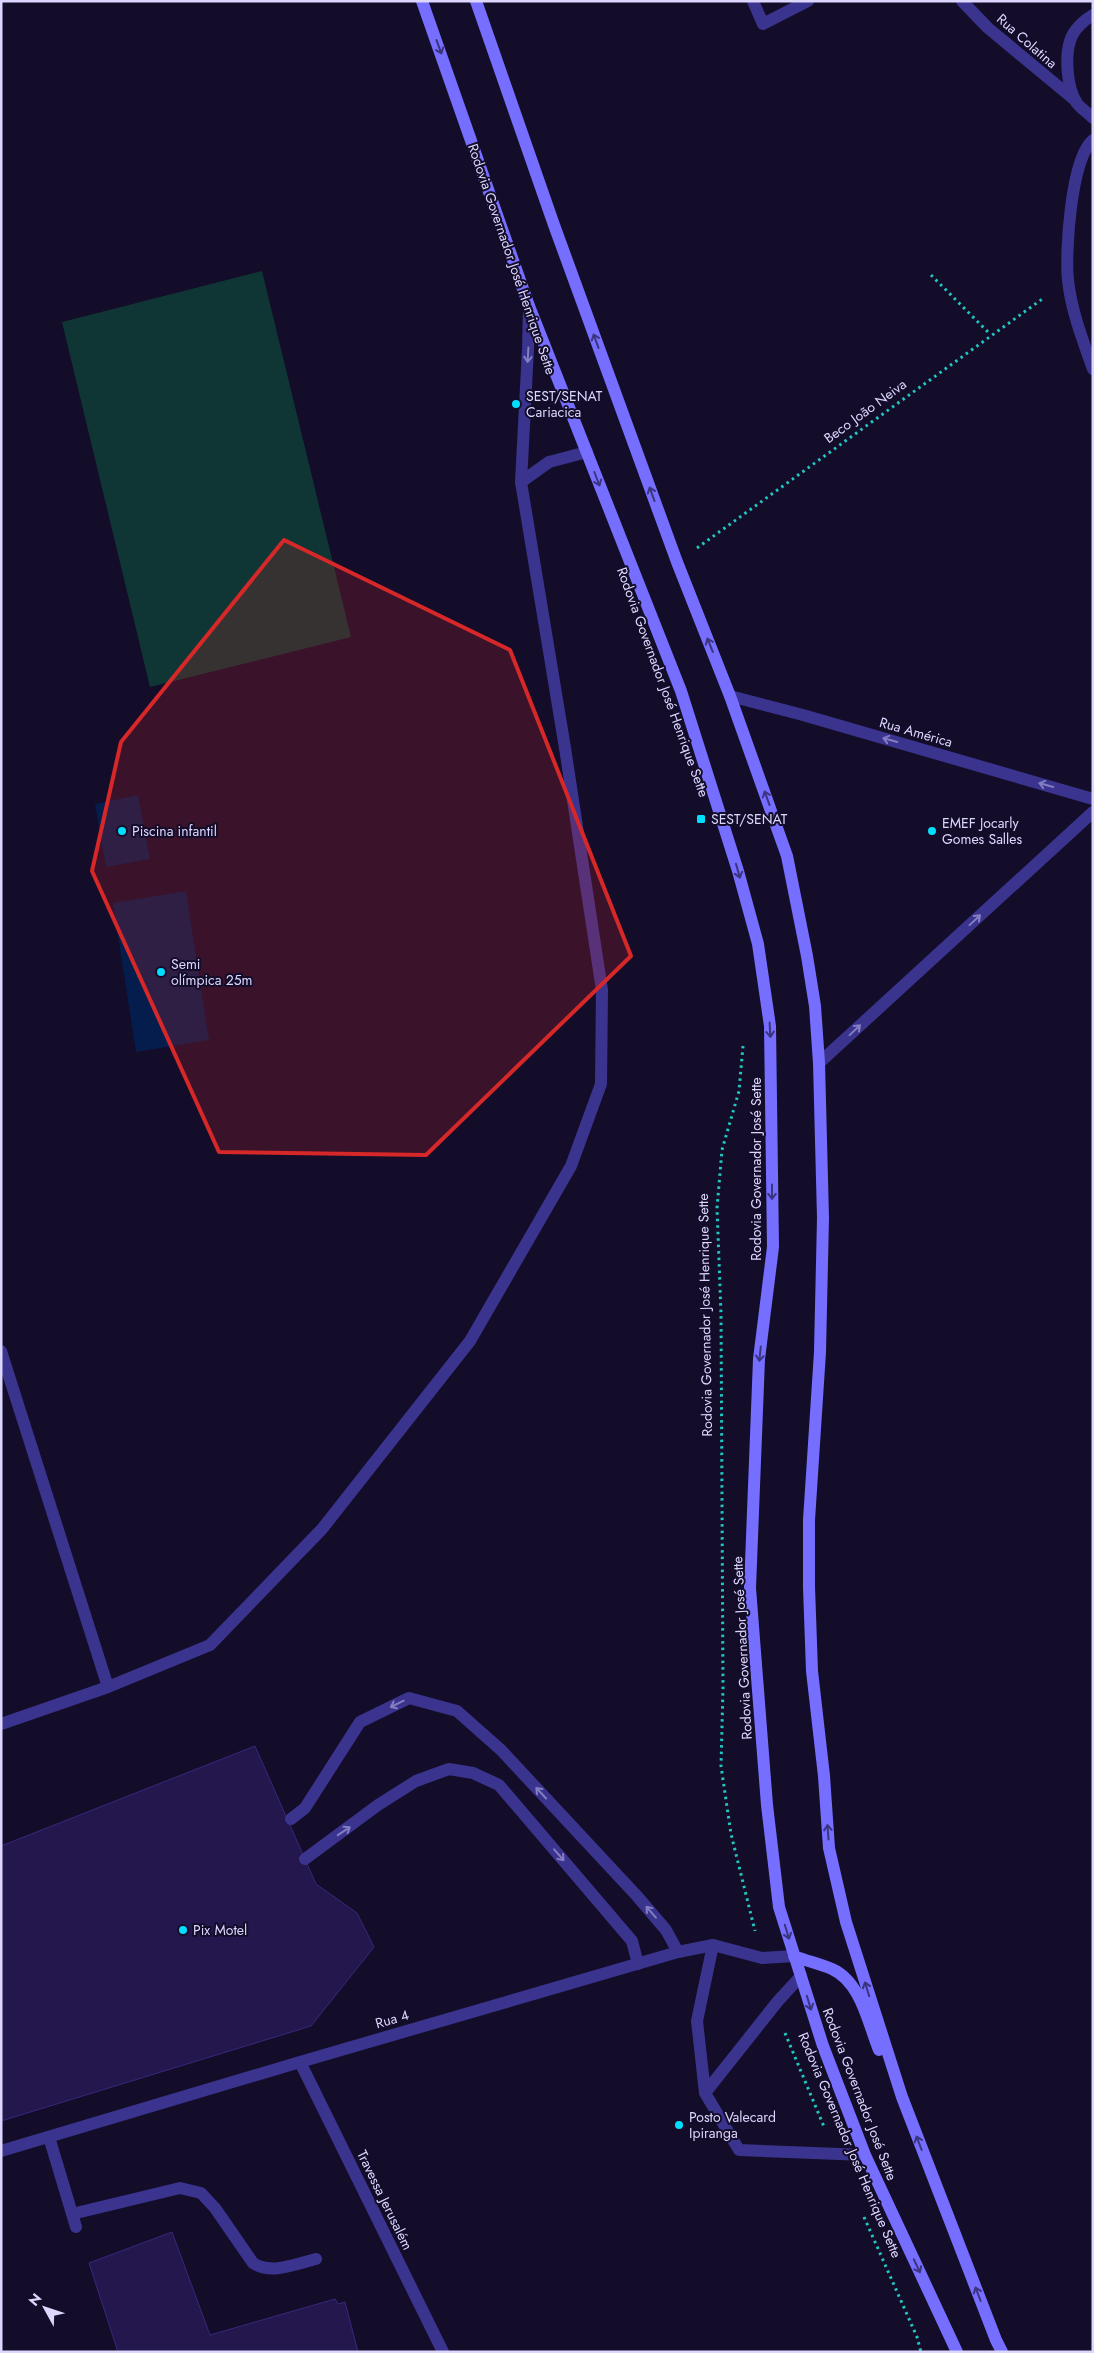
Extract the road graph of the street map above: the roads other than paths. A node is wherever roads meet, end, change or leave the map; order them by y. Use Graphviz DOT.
graph roads {
  1 [pos="422,1"];
  2 [pos="476,1"];
  3 [pos="753,1"];
  4 [pos="808,1"];
  5 [pos="962,1"];
  6 [pos="1093,15"];
  7 [pos="1076,101"];
  8 [pos="1093,118"];
  9 [pos="1093,140"];
  10 [pos="529,306"];
  11 [pos="1093,369"];
  12 [pos="587,452"];
  13 [pos="521,482"];
  14 [pos="730,696"];
  15 [pos="1093,799"];
  16 [pos="1093,812"];
  17 [pos="724,824"];
  18 [pos="819,1063"];
  19 [pos="1,1351"];
  20 [pos="108,1687"];
  21 [pos="1,1724"];
  22 [pos="291,1819"];
  23 [pos="305,1859"];
  24 [pos="713,1945"];
  25 [pos="678,1952"];
  26 [pos="794,1956"];
  27 [pos="638,1964"];
  28 [pos="801,1976"];
  29 [pos="300,2062"];
  30 [pos="706,2093"];
  31 [pos="902,2096"];
  32 [pos="49,2137"];
  33 [pos="1,2152"];
  34 [pos="865,2156"];
  35 [pos="72,2214"];
  36 [pos="76,2227"];
  37 [pos="316,2259"];
  38 [pos="443,2352"];
  39 [pos="957,2352"];
  40 [pos="1002,2352"];
  1 -- 10 [label="main road, Rodovia Governador José Henrique Sette, one-way"];
  14 -- 2 [label="main road, one-way"];
  3 -- 4 [label="street"];
  5 -- 7 [label="street, Rua Colatina"];
  6 -- 7 [label="street"];
  7 -- 8 [label="street, Rua Colatina"];
  9 -- 11 [label="street"];
  10 -- 12 [label="main road, Rodovia Governador José Henrique Sette"];
  10 -- 13 [label="street, one-way"];
  12 -- 13 [label="street"];
  12 -- 17 [label="main road, Rodovia Governador José Henrique Sette, one-way"];
  13 -- 20 [label="street"];
  15 -- 14 [label="street, Rua América, one-way"];
  18 -- 14 [label="main road, one-way"];
  18 -- 16 [label="street, one-way"];
  17 -- 26 [label="main road, Rodovia Governador José Sette, one-way"];
  31 -- 18 [label="main road, one-way"];
  19 -- 20 [label="street"];
  20 -- 21 [label="street"];
  25 -- 22 [label="street, one-way"];
  23 -- 27 [label="street, one-way"];
  24 -- 25 [label="street, Rua 4"];
  24 -- 26 [label="street, Rua 4"];
  24 -- 30 [label="street"];
  25 -- 27 [label="street, Rua 4"];
  26 -- 28 [label="main road, Rodovia Governador José Sette"];
  26 -- 31 [label="main road"];
  27 -- 29 [label="street, Rua 4"];
  28 -- 30 [label="street"];
  28 -- 34 [label="main road, Rodovia Governador José Sette, one-way"];
  29 -- 32 [label="street, Rua 4"];
  29 -- 38 [label="street, Travessa Jerusalém"];
  30 -- 34 [label="street"];
  40 -- 31 [label="main road, one-way"];
  32 -- 33 [label="street, Rua 4"];
  32 -- 35 [label="street"];
  34 -- 39 [label="main road, Rodovia Governador José Sette, one-way"];
  35 -- 36 [label="street"];
  35 -- 37 [label="street"];
}
